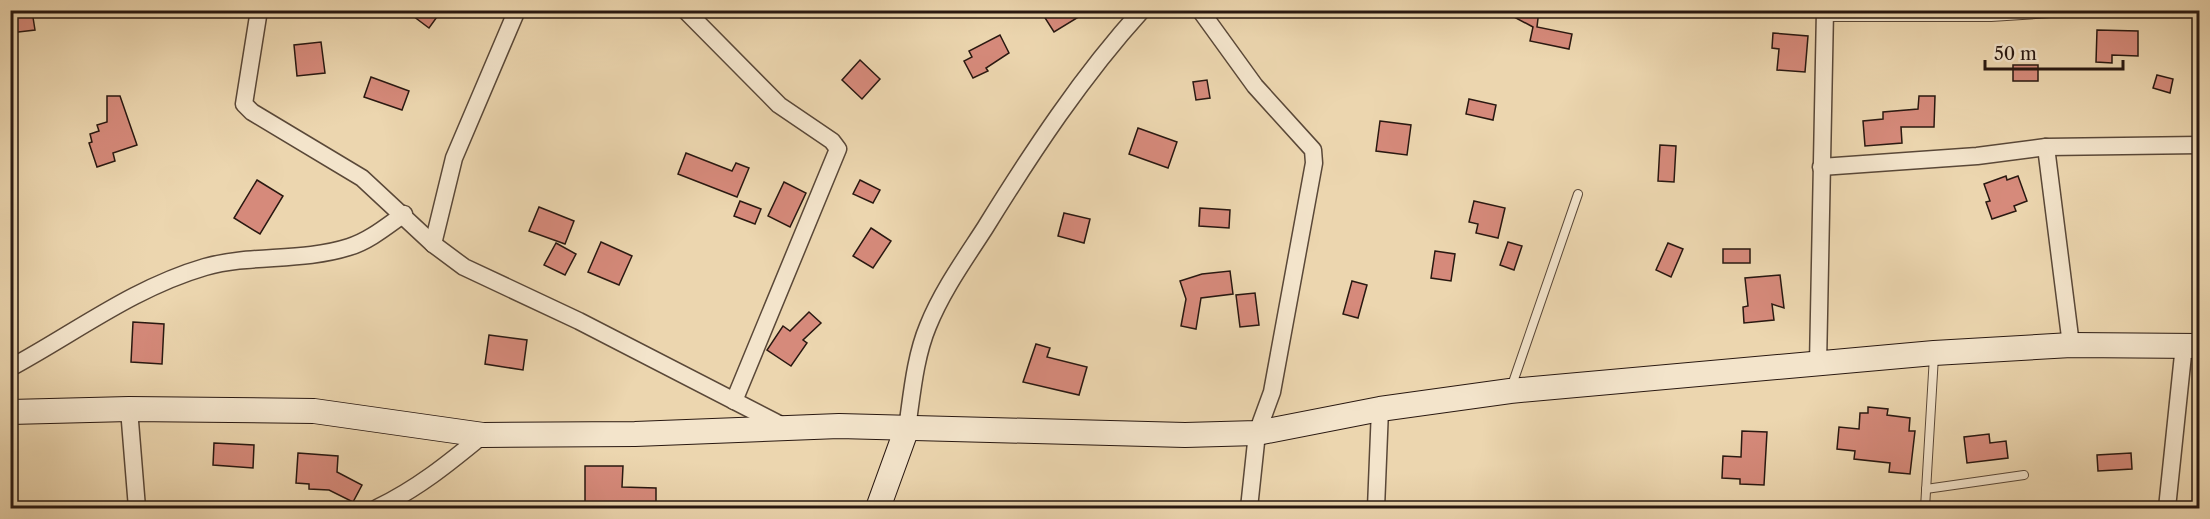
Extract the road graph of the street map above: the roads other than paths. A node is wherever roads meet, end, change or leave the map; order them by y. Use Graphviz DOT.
graph roads {
  1 [pos="259,10"];
  2 [pos="517,10"];
  3 [pos="685,10"];
  4 [pos="1142,10"];
  5 [pos="1200,10"];
  6 [pos="2081,12"];
  7 [pos="1825,14"];
  8 [pos="2199,145"];
  9 [pos="2046,147"];
  10 [pos="1821,167"];
  11 [pos="1578,194"];
  12 [pos="404,214"];
  13 [pos="433,243"];
  14 [pos="2071,345"];
  15 [pos="2192,345"];
  16 [pos="1934,353"];
  17 [pos="1818,365"];
  18 [pos="10,368"];
  19 [pos="1510,391"];
  20 [pos="10,399"];
  21 [pos="734,401"];
  22 [pos="129,409"];
  23 [pos="1380,409"];
  24 [pos="73,411"];
  25 [pos="10,412"];
  26 [pos="907,428"];
  27 [pos="788,429"];
  28 [pos="1257,433"];
  29 [pos="483,435"];
  30 [pos="2024,475"];
  31 [pos="1926,489"];
  32 [pos="137,508"];
  33 [pos="377,508"];
  34 [pos="878,508"];
  35 [pos="1249,508"];
  36 [pos="1376,508"];
  37 [pos="1925,508"];
  38 [pos="2167,508"];
  1 -- 12 [label="street"];
  2 -- 13 [label="street"];
  3 -- 21 [label="street"];
  4 -- 26 [label="street"];
  5 -- 28 [label="street"];
  6 -- 7 [label="lane"];
  7 -- 10 [label="street"];
  8 -- 9 [label="street"];
  9 -- 10 [label="street"];
  9 -- 14 [label="street"];
  10 -- 17 [label="street"];
  11 -- 19 [label="lane"];
  12 -- 13 [label="street"];
  12 -- 18 [label="street"];
  13 -- 21 [label="street"];
  14 -- 15 [label="street"];
  14 -- 16 [label="street"];
  15 -- 38 [label="street"];
  16 -- 17 [label="street"];
  16 -- 31 [label="lane"];
  17 -- 19 [label="street"];
  19 -- 23 [label="street"];
  20 -- 24 [label="street"];
  21 -- 27 [label="street"];
  22 -- 24 [label="street"];
  22 -- 29 [label="street"];
  22 -- 32 [label="street"];
  23 -- 28 [label="street"];
  23 -- 36 [label="street"];
  24 -- 25 [label="street"];
  26 -- 27 [label="street"];
  26 -- 28 [label="street"];
  26 -- 34 [label="street"];
  27 -- 29 [label="street"];
  28 -- 35 [label="street"];
  29 -- 33 [label="street"];
  30 -- 31 [label="lane"];
  31 -- 37 [label="lane"];
}
